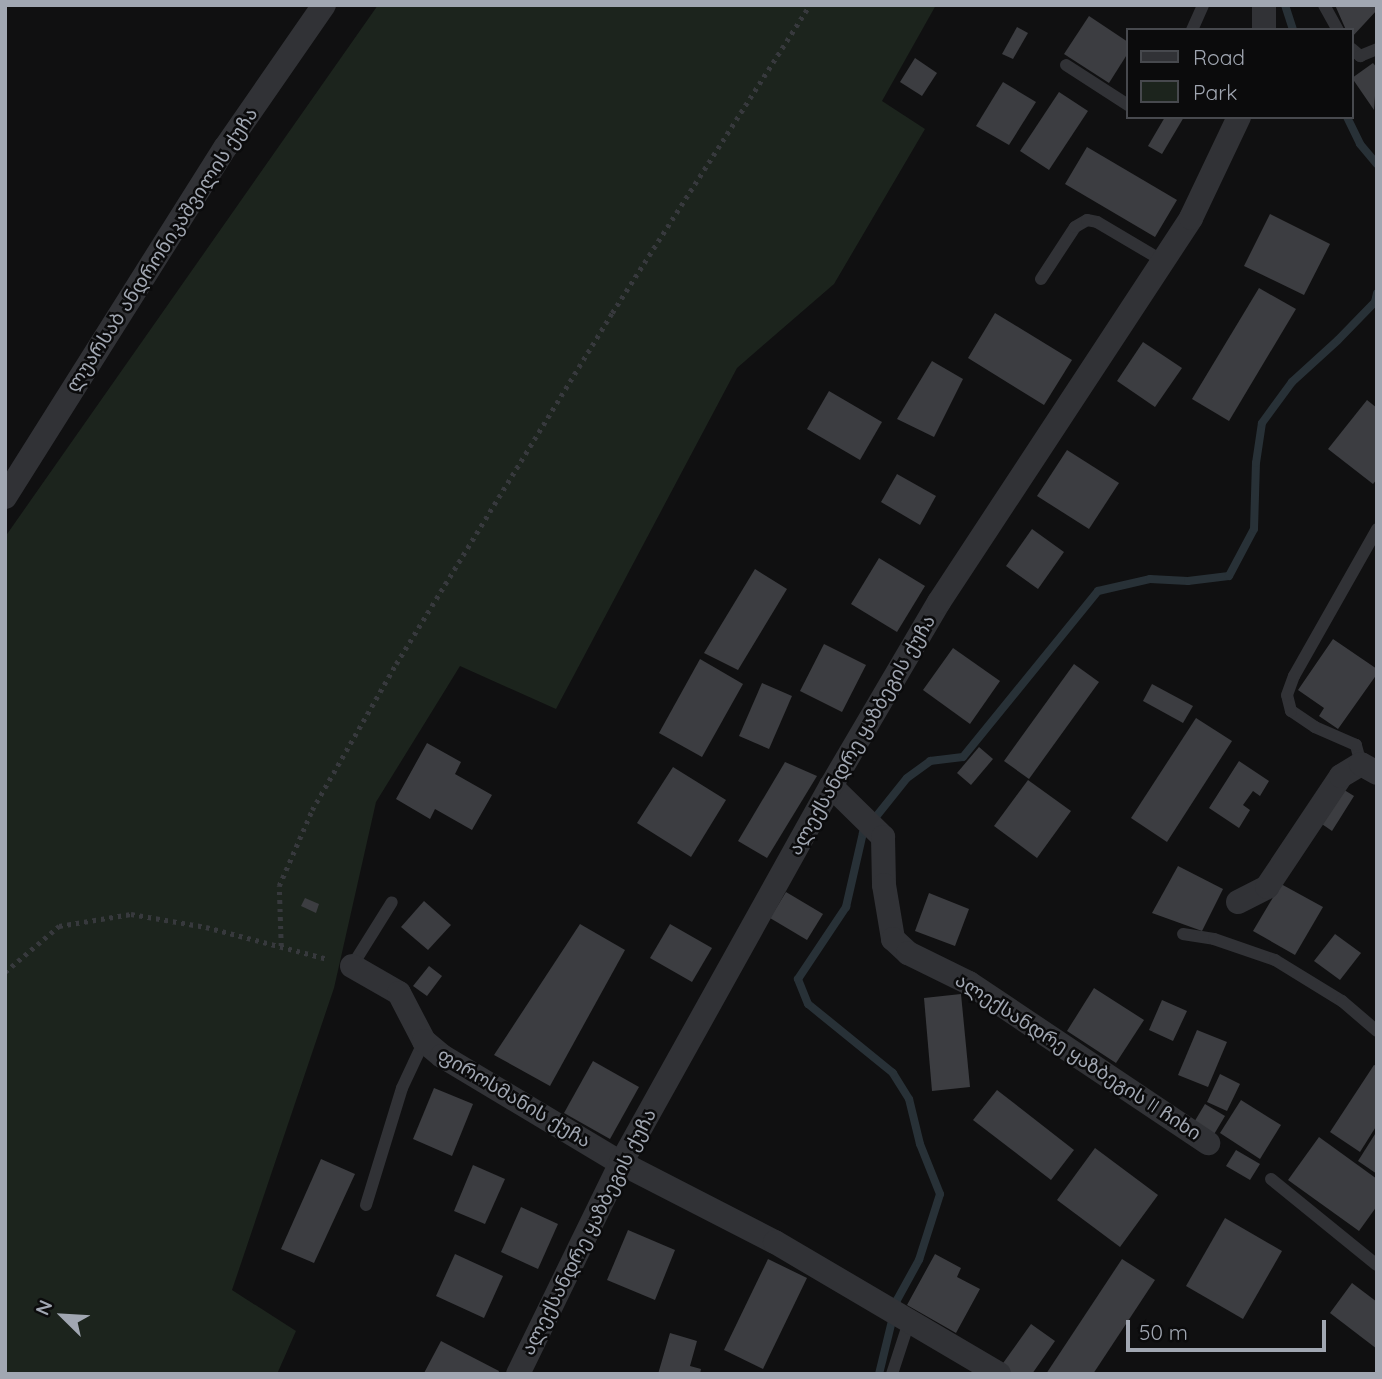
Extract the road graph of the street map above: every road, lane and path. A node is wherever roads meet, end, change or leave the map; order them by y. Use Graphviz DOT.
graph roads {
  1 [pos="324,5"];
  2 [pos="810,5"];
  3 [pos="1203,5"];
  4 [pos="1264,5"];
  5 [pos="1324,5"];
  6 [pos="1193,28"];
  7 [pos="1264,28"];
  8 [pos="1337,28"];
  9 [pos="1377,49"];
  10 [pos="1354,51"];
  11 [pos="1066,65"];
  12 [pos="1126,104"];
  13 [pos="1238,119"];
  14 [pos="1163,261"];
  15 [pos="1041,279"];
  16 [pos="5,497"];
  17 [pos="1377,529"];
  18 [pos="1369,769"];
  19 [pos="838,792"];
  20 [pos="393,902"];
  21 [pos="1238,902"];
  22 [pos="1182,933"];
  23 [pos="281,946"];
  24 [pos="352,966"];
  25 [pos="5,972"];
  26 [pos="1377,1031"];
  27 [pos="424,1041"];
  28 [pos="1208,1143"];
  29 [pos="621,1163"];
  30 [pos="1271,1180"];
  31 [pos="366,1205"];
  32 [pos="1377,1265"];
  33 [pos="899,1316"];
  34 [pos="519,1374"];
  35 [pos="892,1374"];
  36 [pos="999,1374"];
  1 -- 16 [label="street, ლუარსაბ ანდრონიკაშვილის ქუჩა"];
  2 -- 23 [label="path"];
  3 -- 6 [label="lane"];
  4 -- 7 [label="street"];
  5 -- 8 [label="lane"];
  9 -- 10 [label="lane"];
  11 -- 12 [label="lane"];
  13 -- 14 [label="street, ალექსანდრე ყაზბეგის ქუჩა"];
  14 -- 15 [label="lane"];
  14 -- 19 [label="street, ალექსანდრე ყაზბეგის ქუჩა"];
  17 -- 18 [label="lane"];
  18 -- 21 [label="street"];
  19 -- 28 [label="street, ალექსანდრე ყაზბეგის II ჩიხი"];
  19 -- 29 [label="street, ალექსანდრე ყაზბეგის ქუჩა"];
  20 -- 24 [label="lane"];
  22 -- 26 [label="lane"];
  23 -- 24 [label="path"];
  23 -- 25 [label="path"];
  24 -- 27 [label="street, ფიროსმანის ქუჩა"];
  27 -- 29 [label="street, ფიროსმანის ქუჩა"];
  27 -- 31 [label="lane"];
  29 -- 33 [label="street, ფიროსმანის ქუჩა"];
  29 -- 34 [label="street, ალექსანდრე ყაზბეგის ქუჩა"];
  30 -- 32 [label="lane"];
  33 -- 35 [label="lane"];
  33 -- 36 [label="street, ფიროსმანის ქუჩა"];
}
